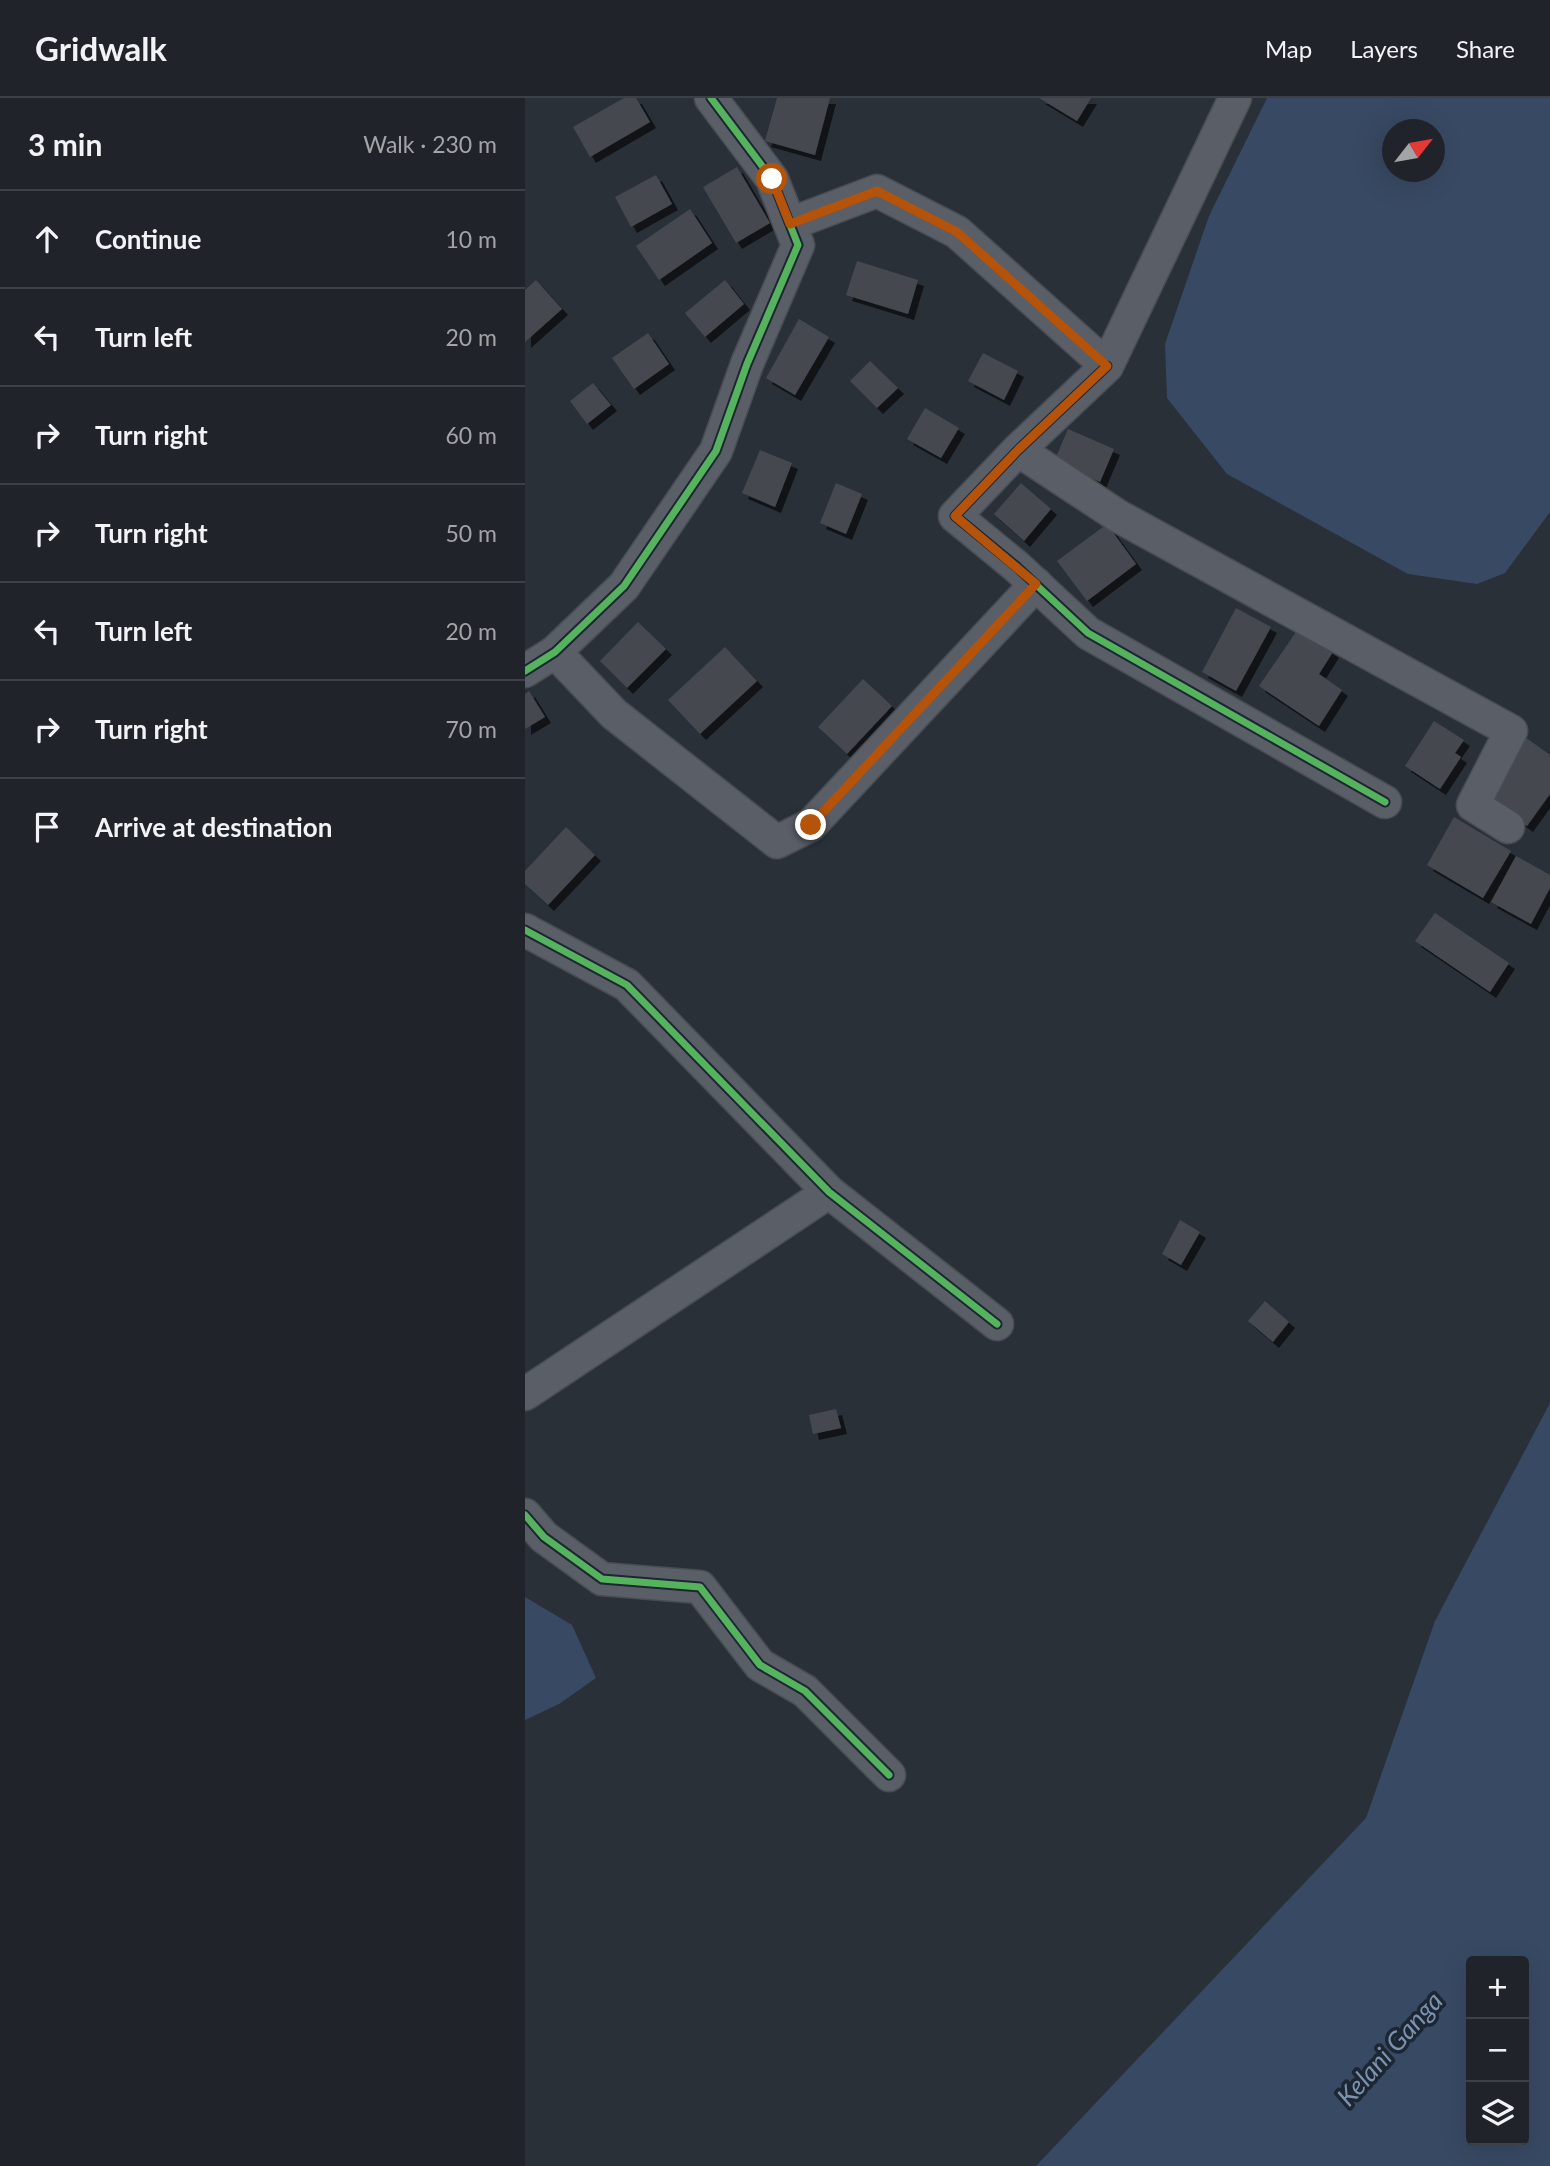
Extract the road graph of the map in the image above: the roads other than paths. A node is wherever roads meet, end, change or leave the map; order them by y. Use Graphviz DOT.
graph roads {
  1 [pos="711,98"];
  2 [pos="1235,98"];
  3 [pos="790,224"];
  4 [pos="1107,366"];
  5 [pos="1018,450"];
  6 [pos="1036,584"];
  7 [pos="555,652"];
  8 [pos="525,671"];
  9 [pos="1385,802"];
  10 [pos="1508,827"];
  11 [pos="525,930"];
  12 [pos="829,1192"];
  13 [pos="997,1324"];
  14 [pos="525,1394"];
  15 [pos="525,1515"];
  16 [pos="890,1775"];
  1 -- 3 [label="street"];
  2 -- 4 [label="street"];
  3 -- 4 [label="street"];
  3 -- 7 [label="street"];
  4 -- 5 [label="street"];
  5 -- 6 [label="street"];
  5 -- 10 [label="street"];
  6 -- 7 [label="street"];
  6 -- 9 [label="street"];
  7 -- 8 [label="street"];
  11 -- 12 [label="street"];
  12 -- 13 [label="street"];
  12 -- 14 [label="street"];
  15 -- 16 [label="street"];
}
